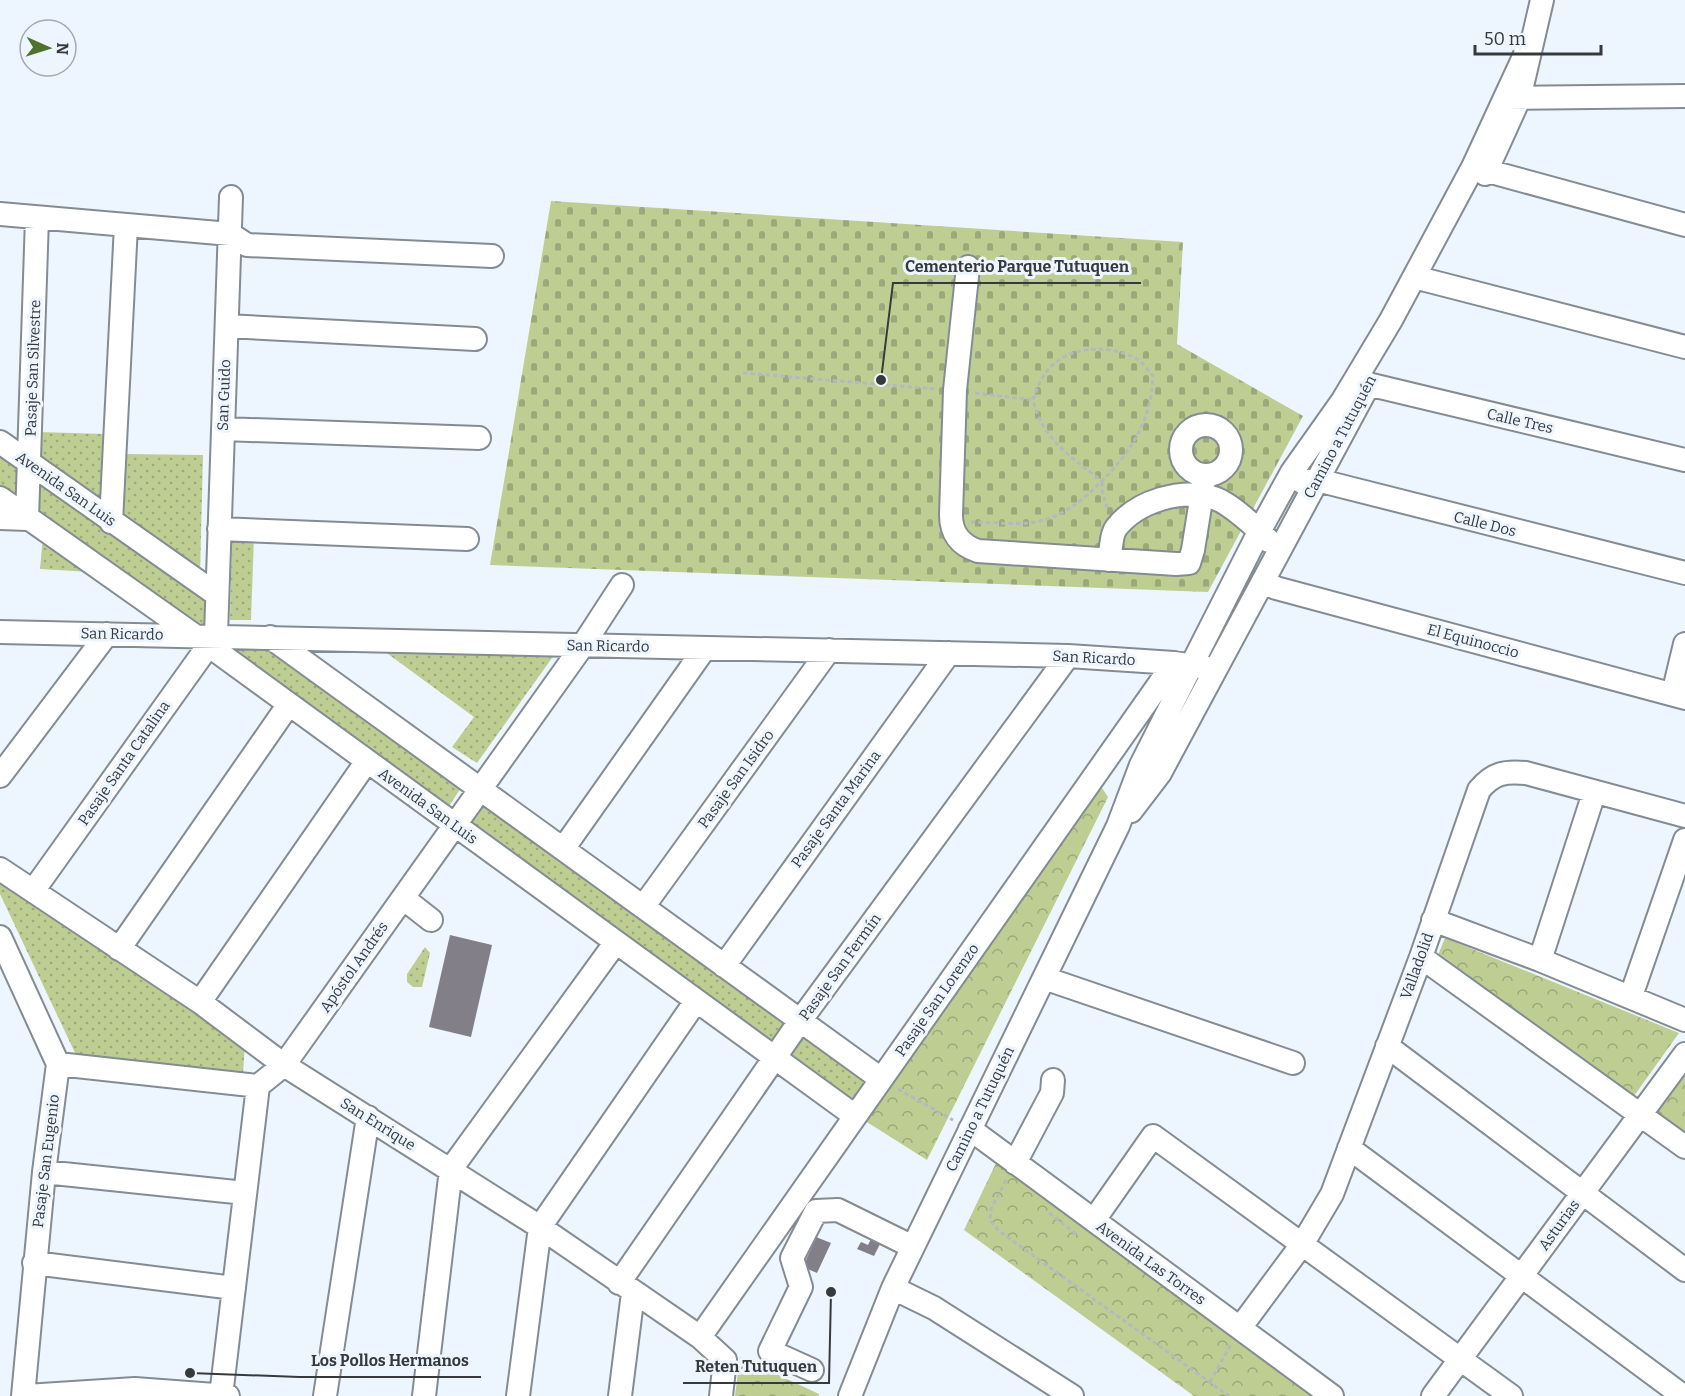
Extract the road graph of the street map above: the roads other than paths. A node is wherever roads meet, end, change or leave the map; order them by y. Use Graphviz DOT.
graph roads {
  1 [pos="1542,0"];
  2 [pos="1685,96"];
  3 [pos="1511,98"];
  4 [pos="1480,169"];
  5 [pos="231,197"];
  6 [pos="0,214"];
  7 [pos="37,218"];
  8 [pos="126,225"];
  9 [pos="1685,225"];
  10 [pos="231,234"];
  11 [pos="492,256"];
  12 [pos="968,267"];
  13 [pos="1419,279"];
  14 [pos="227,326"];
  15 [pos="475,339"];
  16 [pos="1685,347"];
  17 [pos="1362,382"];
  18 [pos="223,429"];
  19 [pos="479,438"];
  20 [pos="0,442"];
  21 [pos="1685,460"];
  22 [pos="29,464"];
  23 [pos="1317,480"];
  24 [pos="1285,483"];
  25 [pos="1203,486"];
  26 [pos="0,498"];
  27 [pos="0,518"];
  28 [pos="27,519"];
  29 [pos="111,522"];
  30 [pos="219,529"];
  31 [pos="1260,530"];
  32 [pos="466,539"];
  33 [pos="1278,551"];
  34 [pos="1109,560"];
  35 [pos="1685,573"];
  36 [pos="1263,581"];
  37 [pos="622,585"];
  38 [pos="216,594"];
  39 [pos="0,632"];
  40 [pos="107,634"];
  41 [pos="270,637"];
  42 [pos="206,639"];
  43 [pos="1685,644"];
  44 [pos="583,645"];
  45 [pos="705,648"];
  46 [pos="829,650"];
  47 [pos="949,653"];
  48 [pos="1068,656"];
  49 [pos="1183,664"];
  50 [pos="1215,669"];
  51 [pos="1679,696"];
  52 [pos="289,704"];
  53 [pos="367,761"];
  54 [pos="0,776"];
  55 [pos="480,789"];
  56 [pos="1594,793"];
  57 [pos="1685,816"];
  58 [pos="455,825"];
  59 [pos="1118,826"];
  60 [pos="1685,840"];
  61 [pos="563,849"];
  62 [pos="0,869"];
  63 [pos="33,891"];
  64 [pos="403,898"];
  65 [pos="643,907"];
  66 [pos="431,920"];
  67 [pos="1433,920"];
  68 [pos="0,937"];
  69 [pos="616,942"];
  70 [pos="119,949"];
  71 [pos="1421,957"];
  72 [pos="1540,960"];
  73 [pos="724,966"];
  74 [pos="1044,978"];
  75 [pos="1630,996"];
  76 [pos="696,1001"];
  77 [pos="200,1002"];
  78 [pos="1685,1020"];
  79 [pos="800,1021"];
  80 [pos="1387,1046"];
  81 [pos="1685,1054"];
  82 [pos="775,1058"];
  83 [pos="58,1064"];
  84 [pos="1293,1064"];
  85 [pos="284,1065"];
  86 [pos="881,1079"];
  87 [pos="1053,1080"];
  88 [pos="258,1086"];
  89 [pos="1641,1114"];
  90 [pos="855,1116"];
  91 [pos="368,1117"];
  92 [pos="970,1129"];
  93 [pos="1685,1147"];
  94 [pos="1349,1148"];
  95 [pos="1015,1163"];
  96 [pos="451,1169"];
  97 [pos="44,1172"];
  98 [pos="245,1193"];
  99 [pos="1583,1193"];
  100 [pos="1094,1220"];
  101 [pos="540,1227"];
  102 [pos="1303,1243"];
  103 [pos="913,1246"];
  104 [pos="34,1263"];
  105 [pos="1685,1270"];
  106 [pos="1521,1277"];
  107 [pos="234,1288"];
  108 [pos="626,1288"];
  109 [pos="893,1288"];
  110 [pos="1240,1328"];
  111 [pos="700,1336"];
  112 [pos="1460,1359"];
  113 [pos="812,1370"];
  114 [pos="24,1396"];
  115 [pos="223,1396"];
  116 [pos="325,1396"];
  117 [pos="424,1396"];
  118 [pos="518,1396"];
  119 [pos="620,1396"];
  120 [pos="721,1396"];
  121 [pos="850,1396"];
  122 [pos="1072,1396"];
  123 [pos="1332,1396"];
  124 [pos="1433,1396"];
  125 [pos="1511,1396"];
  126 [pos="1683,1396"];
  1 -- 3 [label="street, Camino a Tutuquén"];
  2 -- 3 [label="street"];
  3 -- 4 [label="street, Camino a Tutuquén"];
  4 -- 9 [label="street"];
  4 -- 13 [label="street, Camino a Tutuquén"];
  5 -- 10 [label="street, San Guido"];
  6 -- 7 [label="street"];
  7 -- 8 [label="street"];
  7 -- 22 [label="street, Pasaje San Silvestre"];
  8 -- 10 [label="street"];
  8 -- 29 [label="street"];
  10 -- 11 [label="street"];
  10 -- 14 [label="street, San Guido"];
  12 -- 34 [label="street"];
  13 -- 16 [label="street"];
  13 -- 17 [label="street, Camino a Tutuquén"];
  14 -- 15 [label="street"];
  14 -- 18 [label="street, San Guido"];
  17 -- 21 [label="street, Calle Tres"];
  17 -- 23 [label="street, Camino a Tutuquén"];
  17 -- 24 [label="street, Camino a Tutuquén"];
  18 -- 19 [label="street"];
  18 -- 30 [label="street, San Guido"];
  20 -- 22 [label="street, Avenida San Luis"];
  22 -- 28 [label="street, Pasaje San Silvestre"];
  22 -- 29 [label="street, Avenida San Luis"];
  23 -- 24 [label="street, Calle Dos"];
  23 -- 33 [label="street, Camino a Tutuquén"];
  23 -- 35 [label="street, Calle Dos"];
  24 -- 31 [label="street, Camino a Tutuquén"];
  25 -- 31 [label="street"];
  25 -- 34 [label="street"];
  25 -- 34 [label="street"];
  26 -- 28 [label="street, Avenida San Luis"];
  27 -- 28 [label="street"];
  28 -- 42 [label="street, Avenida San Luis"];
  29 -- 38 [label="street, Avenida San Luis"];
  30 -- 32 [label="street"];
  30 -- 38 [label="street, San Guido"];
  31 -- 33 [label="street"];
  31 -- 49 [label="street, Camino a Tutuquén"];
  33 -- 36 [label="street, Camino a Tutuquén"];
  36 -- 50 [label="street, Camino a Tutuquén"];
  36 -- 51 [label="street, El Equinoccio"];
  37 -- 44 [label="street, Apóstol Andrés"];
  38 -- 42 [label="street"];
  39 -- 40 [label="street, San Ricardo"];
  40 -- 42 [label="street, San Ricardo"];
  40 -- 54 [label="street"];
  41 -- 42 [label="street, San Ricardo"];
  41 -- 44 [label="street, San Ricardo"];
  41 -- 55 [label="street"];
  42 -- 52 [label="street, Avenida San Luis"];
  42 -- 63 [label="street, Pasaje Santa Catalina"];
  43 -- 51 [label="street"];
  44 -- 45 [label="street, San Ricardo"];
  44 -- 55 [label="street, Apóstol Andrés"];
  45 -- 46 [label="street, San Ricardo"];
  45 -- 61 [label="street"];
  46 -- 47 [label="street, San Ricardo"];
  46 -- 65 [label="street, Pasaje San Isidro"];
  47 -- 48 [label="street, San Ricardo"];
  47 -- 73 [label="street, Pasaje Santa Marina"];
  48 -- 49 [label="street, San Ricardo"];
  48 -- 79 [label="street, Pasaje San Fermín"];
  49 -- 50 [label="street, San Ricardo"];
  49 -- 59 [label="street, Camino a Tutuquén"];
  49 -- 86 [label="street, Pasaje San Lorenzo"];
  50 -- 59 [label="street, Camino a Tutuquén"];
  52 -- 53 [label="street, Avenida San Luis"];
  52 -- 70 [label="street"];
  53 -- 58 [label="street, Avenida San Luis"];
  53 -- 77 [label="street"];
  55 -- 58 [label="street, Apóstol Andrés"];
  55 -- 61 [label="street"];
  56 -- 57 [label="street, Valladolid"];
  56 -- 67 [label="street, Valladolid"];
  56 -- 72 [label="street"];
  58 -- 64 [label="street, Apóstol Andrés"];
  58 -- 69 [label="street, Avenida San Luis"];
  59 -- 74 [label="street, Camino a Tutuquén"];
  60 -- 75 [label="street"];
  61 -- 65 [label="street"];
  62 -- 63 [label="street, San Enrique"];
  63 -- 70 [label="street, San Enrique"];
  64 -- 66 [label="street"];
  64 -- 85 [label="street, Apóstol Andrés"];
  65 -- 73 [label="street"];
  67 -- 71 [label="street, Valladolid"];
  67 -- 72 [label="street"];
  68 -- 83 [label="street"];
  69 -- 76 [label="street, Avenida San Luis"];
  69 -- 96 [label="street"];
  70 -- 77 [label="street, San Enrique"];
  71 -- 80 [label="street, Valladolid"];
  71 -- 89 [label="street"];
  72 -- 75 [label="street"];
  73 -- 79 [label="street"];
  74 -- 84 [label="street"];
  74 -- 92 [label="street, Camino a Tutuquén"];
  75 -- 78 [label="street"];
  76 -- 82 [label="street, Avenida San Luis"];
  76 -- 101 [label="street"];
  77 -- 85 [label="street, San Enrique"];
  79 -- 82 [label="street, Pasaje San Fermín"];
  79 -- 86 [label="street"];
  80 -- 94 [label="street, Valladolid"];
  80 -- 99 [label="street"];
  81 -- 89 [label="street, Asturias"];
  82 -- 90 [label="street, Avenida San Luis"];
  82 -- 108 [label="street, Pasaje San Fermín"];
  83 -- 88 [label="street"];
  83 -- 97 [label="street, Pasaje San Eugenio"];
  85 -- 88 [label="street, Apóstol Andrés"];
  85 -- 91 [label="street, San Enrique"];
  86 -- 90 [label="street, Pasaje San Lorenzo"];
  87 -- 95 [label="street"];
  88 -- 98 [label="street"];
  89 -- 93 [label="street"];
  89 -- 99 [label="street, Asturias"];
  90 -- 111 [label="street, Pasaje San Lorenzo"];
  91 -- 96 [label="street, San Enrique"];
  91 -- 116 [label="street"];
  92 -- 95 [label="street, Avenida Las Torres"];
  92 -- 103 [label="street, Camino a Tutuquén"];
  94 -- 102 [label="street, Valladolid"];
  94 -- 106 [label="street"];
  95 -- 100 [label="street, Avenida Las Torres"];
  96 -- 101 [label="street, San Enrique"];
  96 -- 117 [label="street"];
  97 -- 98 [label="street"];
  97 -- 104 [label="street, Pasaje San Eugenio"];
  98 -- 107 [label="street"];
  99 -- 105 [label="street"];
  99 -- 106 [label="street, Asturias"];
  100 -- 102 [label="street"];
  100 -- 110 [label="street, Avenida Las Torres"];
  101 -- 108 [label="street, San Enrique"];
  101 -- 118 [label="street"];
  102 -- 110 [label="street, Valladolid"];
  102 -- 112 [label="street"];
  103 -- 109 [label="street, Camino a Tutuquén"];
  103 -- 113 [label="street"];
  104 -- 107 [label="street"];
  104 -- 114 [label="street, Pasaje San Eugenio"];
  106 -- 112 [label="street, Asturias"];
  106 -- 126 [label="street"];
  107 -- 115 [label="street"];
  108 -- 111 [label="street, San Enrique"];
  108 -- 119 [label="street"];
  109 -- 121 [label="street, Camino a Tutuquén"];
  109 -- 122 [label="street"];
  110 -- 123 [label="street, Avenida Las Torres"];
  111 -- 120 [label="street, San Enrique"];
  112 -- 124 [label="street, Asturias"];
  112 -- 125 [label="street"];
  114 -- 115 [label="street"];
}
